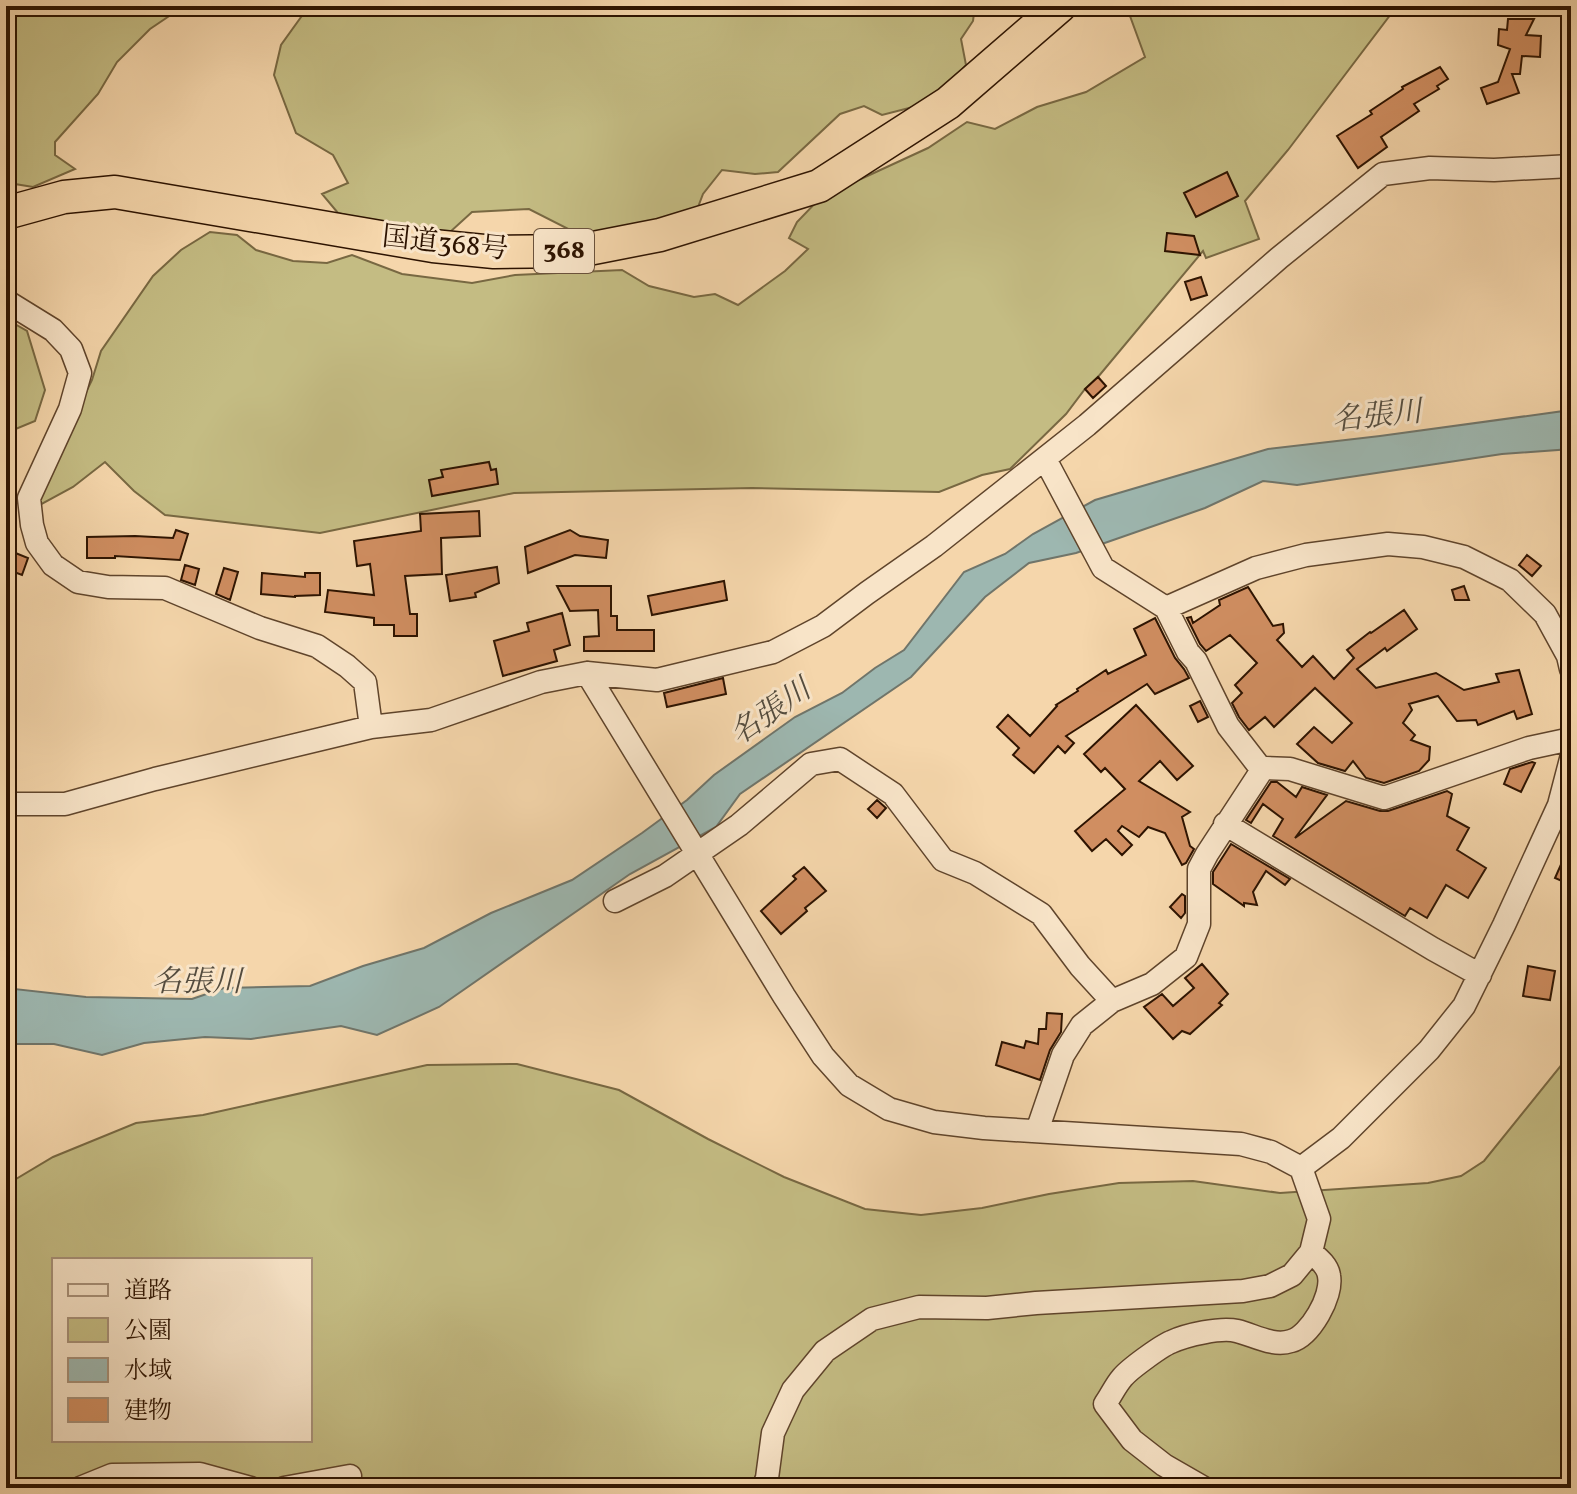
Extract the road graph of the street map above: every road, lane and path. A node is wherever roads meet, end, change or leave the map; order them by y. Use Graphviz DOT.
graph roads {
  1 [pos="1060,6"];
  2 [pos="1571,166"];
  3 [pos="8,208"];
  4 [pos="6,301"];
  5 [pos="1045,459"];
  6 [pos="1166,608"];
  7 [pos="1571,669"];
  8 [pos="587,673"];
  9 [pos="371,727"];
  10 [pos="1571,739"];
  11 [pos="1571,759"];
  12 [pos="1262,770"];
  13 [pos="6,804"];
  14 [pos="1225,824"];
  15 [pos="698,854"];
  16 [pos="615,901"];
  17 [pos="1480,975"];
  18 [pos="1112,1001"];
  19 [pos="1037,1131"];
  20 [pos="1301,1168"];
  21 [pos="1311,1252"];
  22 [pos="350,1476"];
  23 [pos="80,1488"];
  24 [pos="251,1488"];
  25 [pos="284,1488"];
  26 [pos="763,1488"];
  27 [pos="1204,1488"];
  1 -- 3 [label="highway, 国道368号 / 368"];
  2 -- 5 [label="street"];
  4 -- 9 [label="street"];
  5 -- 6 [label="street"];
  5 -- 8 [label="street"];
  6 -- 7 [label="street"];
  6 -- 12 [label="street"];
  8 -- 9 [label="street"];
  8 -- 15 [label="street"];
  9 -- 13 [label="street"];
  10 -- 12 [label="street"];
  11 -- 17 [label="street"];
  12 -- 14 [label="street"];
  14 -- 17 [label="street"];
  14 -- 18 [label="street"];
  15 -- 16 [label="street"];
  15 -- 18 [label="street"];
  15 -- 19 [label="street"];
  17 -- 20 [label="street"];
  18 -- 19 [label="street"];
  19 -- 20 [label="street"];
  20 -- 21 [label="street"];
  21 -- 26 [label="street"];
  21 -- 27 [label="street"];
  22 -- 25 [label="street"];
  23 -- 24 [label="street"];
}
